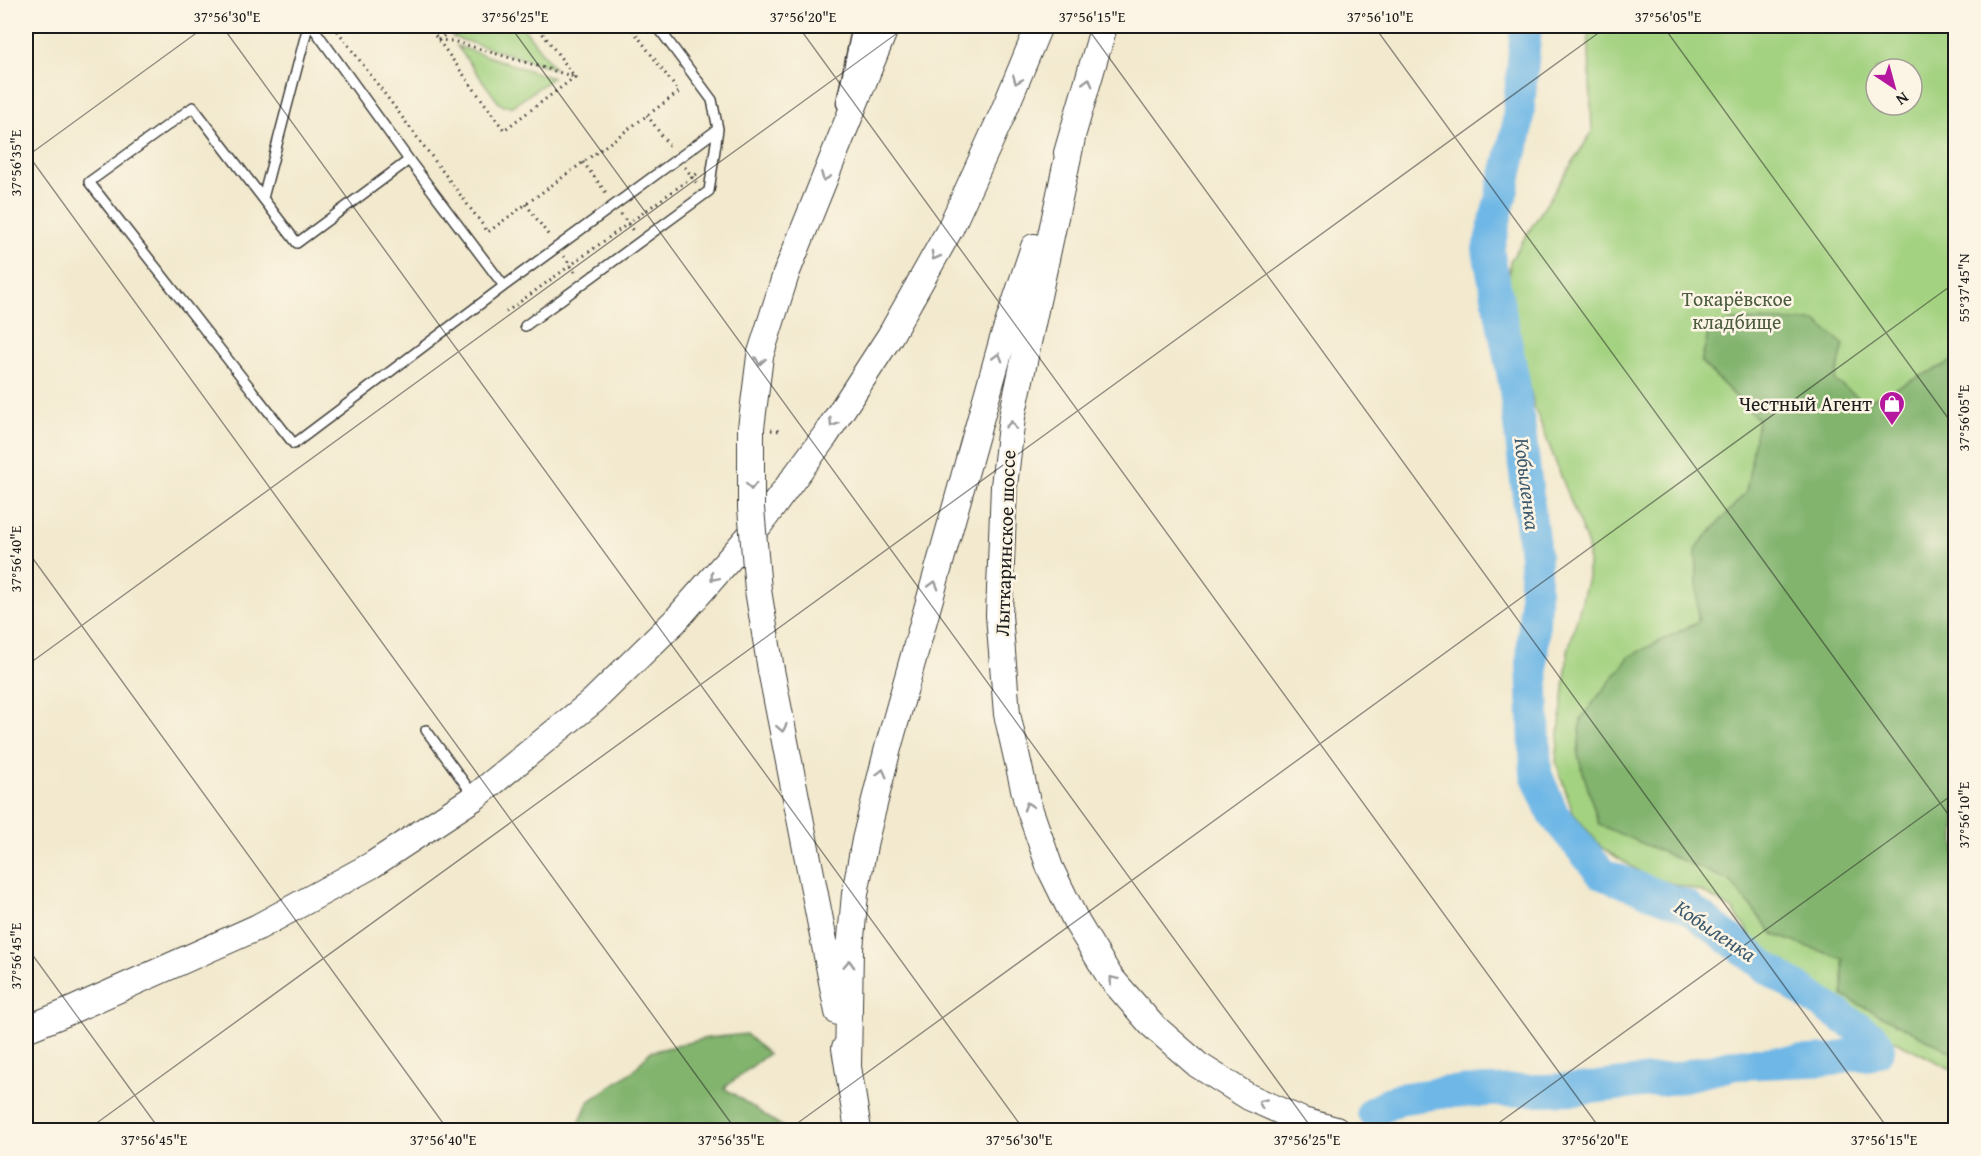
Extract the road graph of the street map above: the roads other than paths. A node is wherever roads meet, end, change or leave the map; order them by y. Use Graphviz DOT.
graph roads {
  1 [pos="310,26"];
  2 [pos="657,26"];
  3 [pos="862,26"];
  4 [pos="886,26"];
  5 [pos="1040,26"];
  6 [pos="1104,26"];
  7 [pos="718,129"];
  8 [pos="840,138"];
  9 [pos="1072,138"];
  10 [pos="410,160"];
  11 [pos="263,198"];
  12 [pos="504,286"];
  13 [pos="525,326"];
  14 [pos="426,730"];
  15 [pos="476,798"];
  16 [pos="26,1029"];
  17 [pos="848,1065"];
  18 [pos="858,1131"];
  19 [pos="1336,1131"];
  1 -- 10 [label="lane"];
  1 -- 11 [label="lane"];
  2 -- 7 [label="lane"];
  3 -- 8 [label="street"];
  4 -- 8 [label="main road, Лыткаринское шоссе"];
  5 -- 15 [label="main road, one-way"];
  9 -- 6 [label="main road, Лыткаринское шоссе, one-way"];
  7 -- 12 [label="lane"];
  7 -- 13 [label="lane"];
  8 -- 17 [label="main road, Лыткаринское шоссе, one-way, bridge"];
  17 -- 9 [label="main road, Лыткаринское шоссе, one-way"];
  19 -- 9 [label="main road, Лыткаринское шоссе, one-way"];
  10 -- 11 [label="lane"];
  10 -- 12 [label="lane"];
  11 -- 12 [label="lane"];
  14 -- 15 [label="lane"];
  15 -- 16 [label="main road"];
  17 -- 18 [label="main road, Лыткаринское шоссе"];
}
